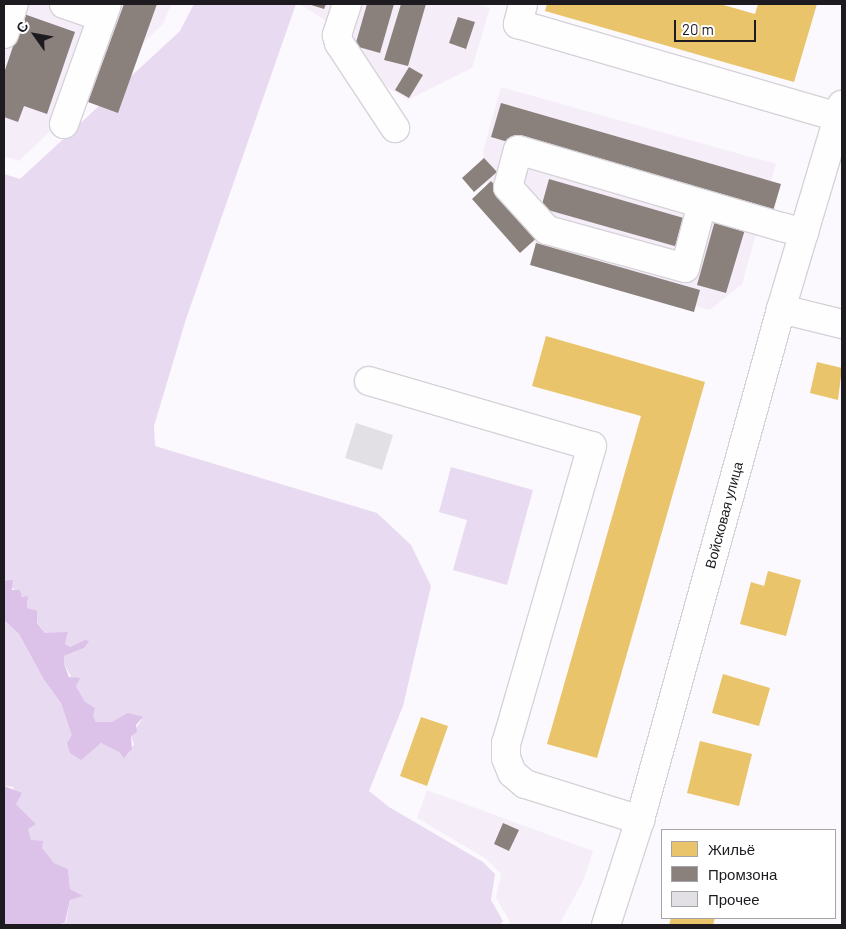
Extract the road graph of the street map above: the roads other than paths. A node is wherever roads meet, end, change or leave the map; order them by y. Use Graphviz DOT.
graph roads {
  1 [pos="14,4"];
  2 [pos="64,4"];
  3 [pos="347,4"];
  4 [pos="523,4"];
  5 [pos="104,10"];
  6 [pos="4,34"];
  7 [pos="841,111"];
  8 [pos="64,124"];
  9 [pos="395,128"];
  10 [pos="702,204"];
  11 [pos="804,233"];
  12 [pos="781,309"];
  13 [pos="842,324"];
  14 [pos="369,381"];
  15 [pos="640,820"];
  16 [pos="606,925"];
  1 -- 6 [label="street"];
  2 -- 5 [label="street"];
  3 -- 9 [label="street"];
  4 -- 7 [label="street"];
  5 -- 8 [label="street"];
  7 -- 11 [label="street, Войсковая улица"];
  10 -- 10 [label="street"];
  10 -- 11 [label="street"];
  11 -- 12 [label="street, Войсковая улица"];
  12 -- 13 [label="street"];
  12 -- 15 [label="street, Войсковая улица"];
  14 -- 15 [label="street"];
  15 -- 16 [label="street, Войсковая улица"];
}
